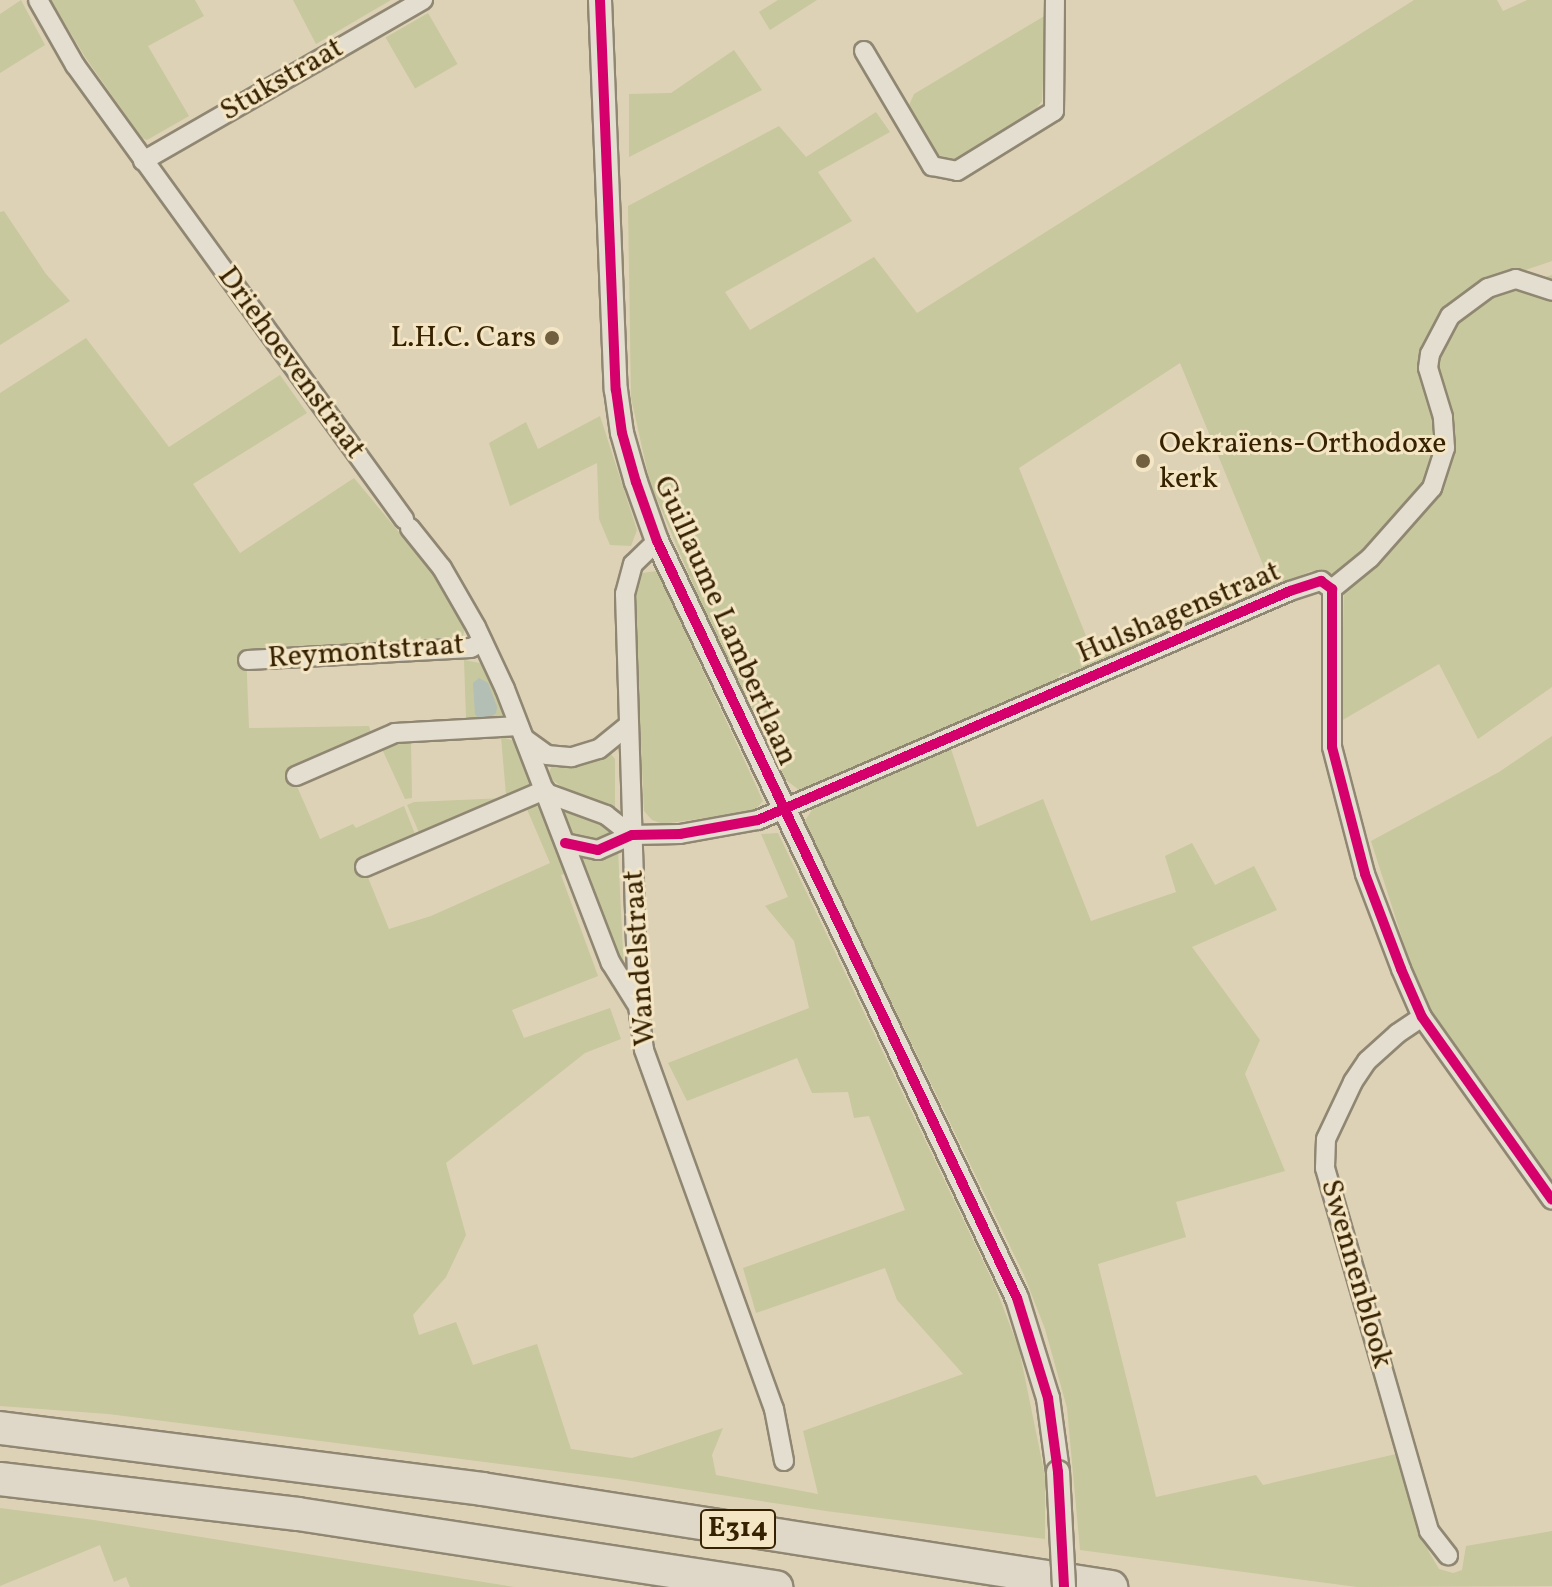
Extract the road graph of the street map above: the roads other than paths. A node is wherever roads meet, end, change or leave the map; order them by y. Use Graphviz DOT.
graph roads {
  1 [pos="38,0"];
  2 [pos="423,0"];
  3 [pos="600,0"];
  4 [pos="1055,0"];
  5 [pos="864,51"];
  6 [pos="143,161"];
  7 [pos="1552,291"];
  8 [pos="657,541"];
  9 [pos="1332,589"];
  10 [pos="482,642"];
  11 [pos="248,660"];
  12 [pos="627,726"];
  13 [pos="521,731"];
  14 [pos="296,776"];
  15 [pos="546,792"];
  16 [pos="784,811"];
  17 [pos="632,835"];
  18 [pos="565,843"];
  19 [pos="365,867"];
  20 [pos="638,1006"];
  21 [pos="1422,1017"];
  22 [pos="1552,1200"];
  23 [pos="0,1428"];
  24 [pos="784,1461"];
  25 [pos="0,1479"];
  26 [pos="1448,1555"];
  27 [pos="573,1556"];
  28 [pos="654,1587"];
  29 [pos="776,1587"];
  30 [pos="1064,1587"];
  31 [pos="1111,1587"];
  1 -- 6 [label="street, Driehoevenstraat"];
  2 -- 6 [label="street, Stukstraat"];
  3 -- 8 [label="street, Guillaume Lambertlaan"];
  4 -- 5 [label="street"];
  6 -- 10 [label="street, Driehoevenstraat"];
  7 -- 9 [label="street"];
  8 -- 12 [label="street, Wandelstraat"];
  8 -- 16 [label="street, Guillaume Lambertlaan"];
  9 -- 16 [label="street, Hulshagenstraat"];
  9 -- 21 [label="street"];
  10 -- 11 [label="street, Reymontstraat"];
  10 -- 13 [label="street, Driehoevenstraat"];
  12 -- 13 [label="street"];
  12 -- 17 [label="street, Wandelstraat"];
  13 -- 14 [label="street"];
  13 -- 15 [label="street, Driehoevenstraat"];
  15 -- 17 [label="street"];
  15 -- 18 [label="street, Driehoevenstraat"];
  15 -- 19 [label="street"];
  16 -- 17 [label="street"];
  16 -- 30 [label="street, Guillaume Lambertlaan, bridge"];
  17 -- 18 [label="street"];
  17 -- 20 [label="street, Wandelstraat"];
  18 -- 20 [label="street, Driehoevenstraat"];
  20 -- 24 [label="street, Wandelstraat"];
  21 -- 22 [label="street"];
  21 -- 26 [label="street, Swennenblook"];
  23 -- 31 [label="highway, E314"];
  25 -- 27 [label="highway, E314"];
  27 -- 28 [label="highway"];
  27 -- 29 [label="highway, E314"];
}
